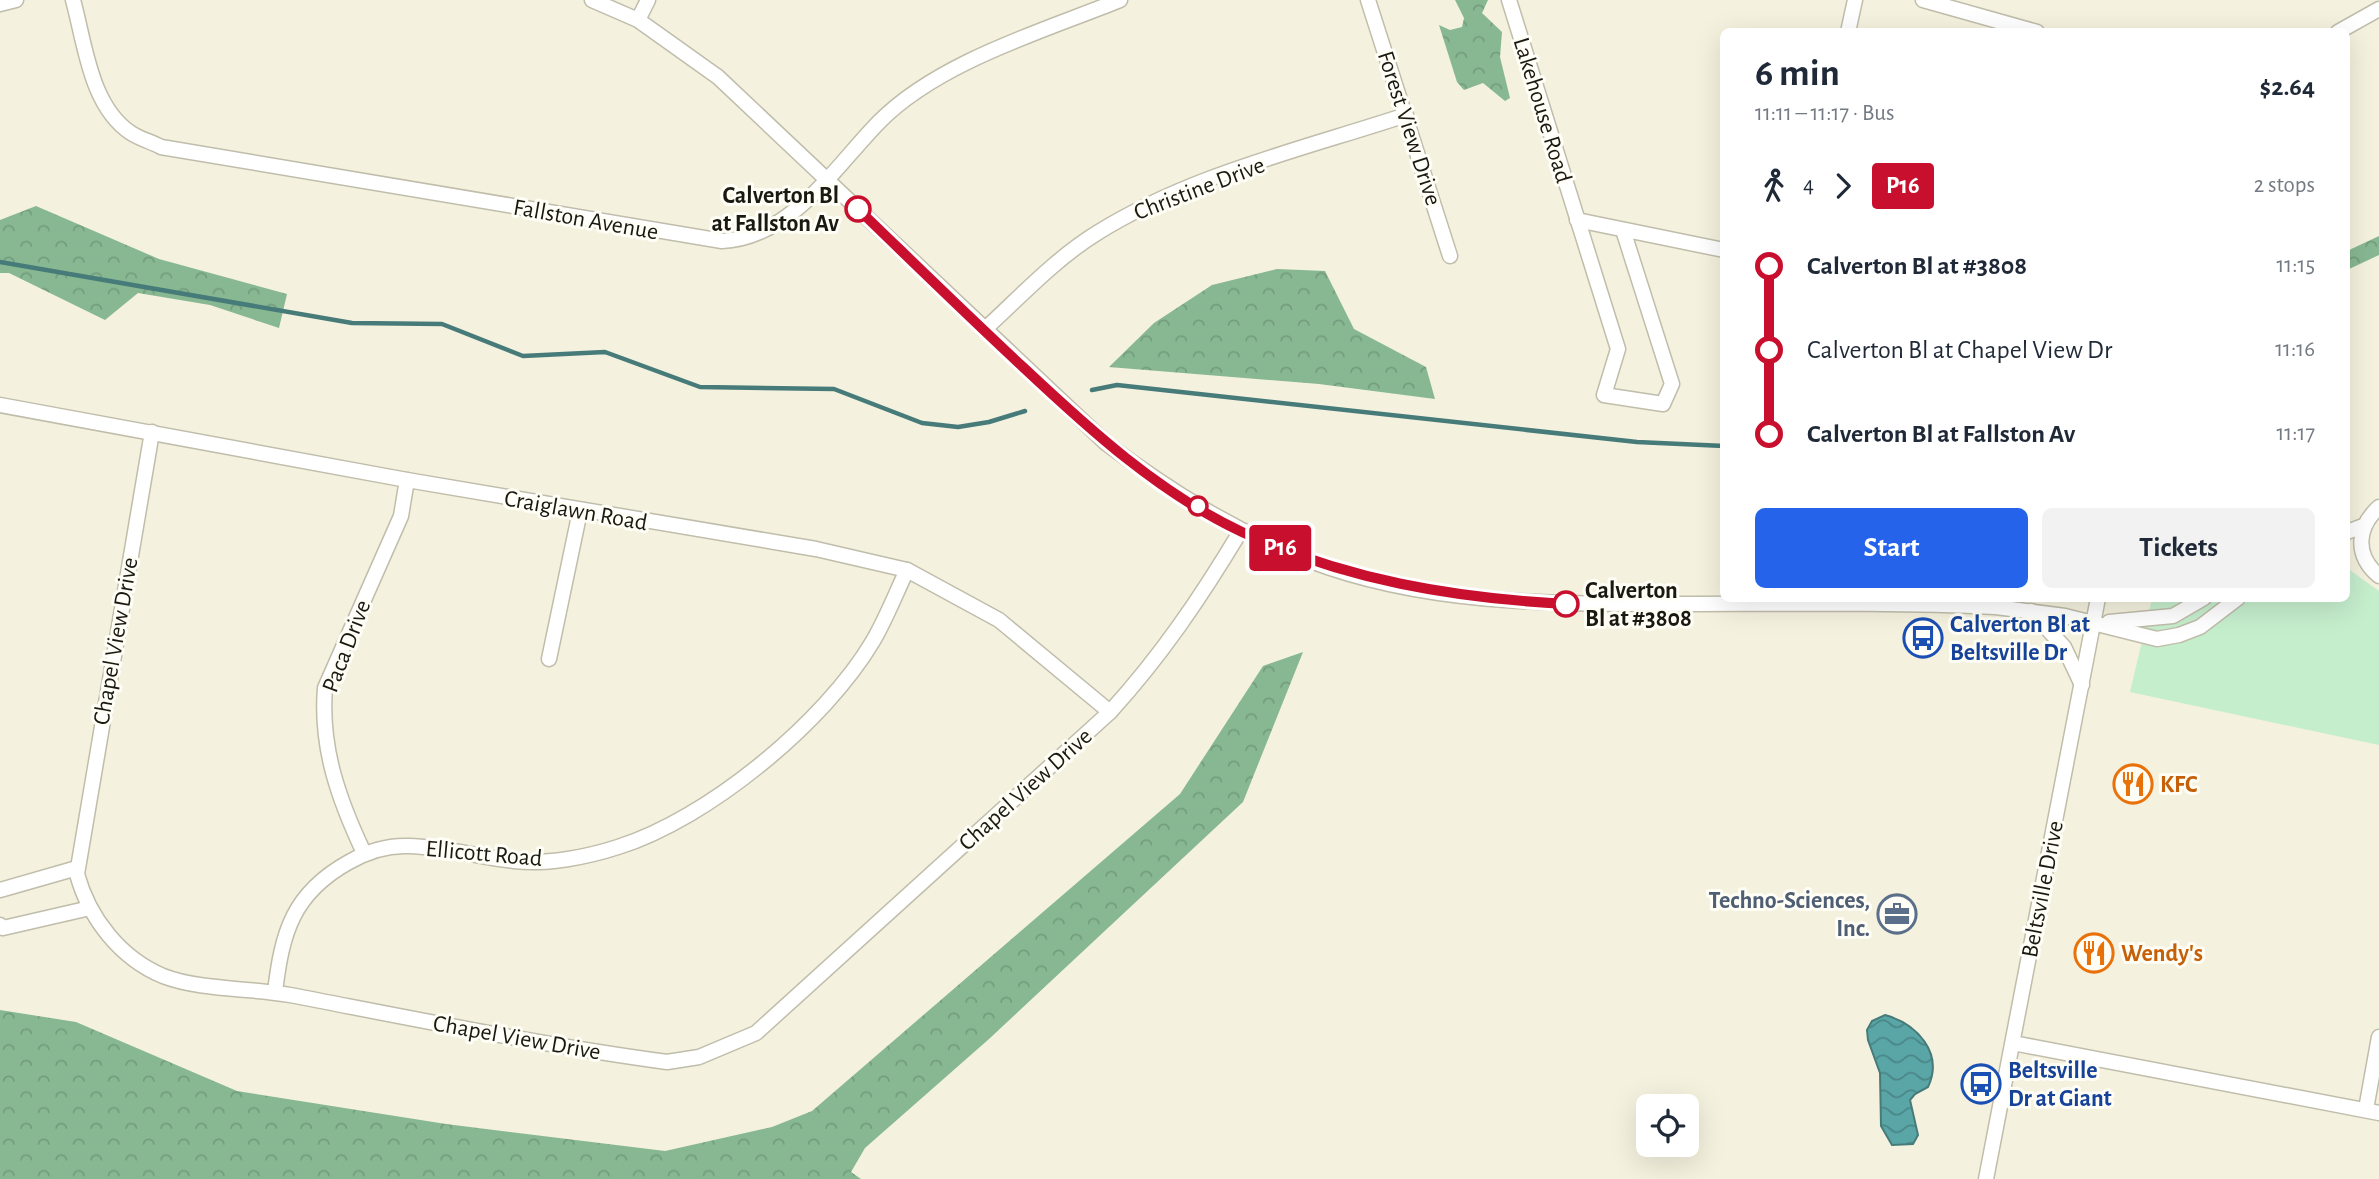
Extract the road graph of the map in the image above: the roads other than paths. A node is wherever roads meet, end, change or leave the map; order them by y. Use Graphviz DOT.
graph roads {
  1 [pos="16,0"];
  2 [pos="73,0"];
  3 [pos="592,0"];
  4 [pos="648,0"];
  5 [pos="1120,0"];
  6 [pos="1368,0"];
  7 [pos="1855,0"];
  8 [pos="1923,0"];
  9 [pos="1512,1"];
  10 [pos="0,4"];
  11 [pos="2379,9"];
  12 [pos="638,20"];
  13 [pos="1849,28"];
  14 [pos="2023,28"];
  15 [pos="2346,28"];
  16 [pos="1406,115"];
  17 [pos="825,178"];
  18 [pos="1577,220"];
  19 [pos="1623,230"];
  20 [pos="1720,249"];
  21 [pos="1450,256"];
  22 [pos="984,330"];
  23 [pos="0,405"];
  24 [pos="152,432"];
  25 [pos="407,481"];
  26 [pos="2379,507"];
  27 [pos="580,511"];
  28 [pos="2363,526"];
  29 [pos="1240,531"];
  30 [pos="2350,531"];
  31 [pos="2354,551"];
  32 [pos="908,570"];
  33 [pos="2379,576"];
  34 [pos="2097,602"];
  35 [pos="2197,602"];
  36 [pos="2234,602"];
  37 [pos="2031,611"];
  38 [pos="2094,623"];
  39 [pos="549,659"];
  40 [pos="2082,685"];
  41 [pos="1110,712"];
  42 [pos="365,853"];
  43 [pos="78,868"];
  44 [pos="0,890"];
  45 [pos="90,908"];
  46 [pos="0,925"];
  47 [pos="275,992"];
  48 [pos="2379,1037"];
  49 [pos="2012,1043"];
  50 [pos="2372,1111"];
  51 [pos="1986,1179"];
  1 -- 10 [label="street"];
  2 -- 17 [label="street, Fallston Avenue"];
  3 -- 12 [label="street"];
  4 -- 12 [label="street"];
  5 -- 17 [label="street, Fallston Avenue"];
  6 -- 16 [label="street, Forest View Drive"];
  7 -- 13 [label="street"];
  8 -- 14 [label="street"];
  9 -- 18 [label="street, Lakehouse Road"];
  11 -- 15 [label="street"];
  12 -- 17 [label="street"];
  16 -- 21 [label="street, Forest View Drive"];
  16 -- 22 [label="street, Christine Drive"];
  17 -- 22 [label="street"];
  18 -- 19 [label="street"];
  18 -- 19 [label="street, Lakehouse Road"];
  19 -- 20 [label="street"];
  22 -- 29 [label="street"];
  23 -- 24 [label="street, Craiglawn Road"];
  24 -- 25 [label="street, Craiglawn Road"];
  24 -- 43 [label="street, Chapel View Drive"];
  25 -- 27 [label="street, Craiglawn Road"];
  25 -- 42 [label="street, Paca Drive"];
  26 -- 28 [label="street"];
  27 -- 32 [label="street, Craiglawn Road"];
  27 -- 39 [label="street"];
  28 -- 30 [label="street"];
  28 -- 31 [label="street"];
  29 -- 37 [label="street"];
  29 -- 41 [label="street, Chapel View Drive"];
  31 -- 33 [label="street"];
  32 -- 41 [label="street, Craiglawn Road"];
  32 -- 42 [label="street, Ellicott Road"];
  34 -- 38 [label="street, Beltsville Drive"];
  35 -- 38 [label="street"];
  36 -- 38 [label="street"];
  37 -- 38 [label="street"];
  37 -- 40 [label="street"];
  38 -- 40 [label="street, Beltsville Drive"];
  40 -- 49 [label="street, Beltsville Drive"];
  41 -- 47 [label="street, Chapel View Drive"];
  42 -- 47 [label="street, Ellicott Road"];
  43 -- 44 [label="street"];
  43 -- 45 [label="street, Chapel View Drive"];
  45 -- 46 [label="street"];
  45 -- 47 [label="street, Chapel View Drive"];
  48 -- 50 [label="street"];
  49 -- 50 [label="street"];
  49 -- 51 [label="street, Beltsville Drive"];
}
